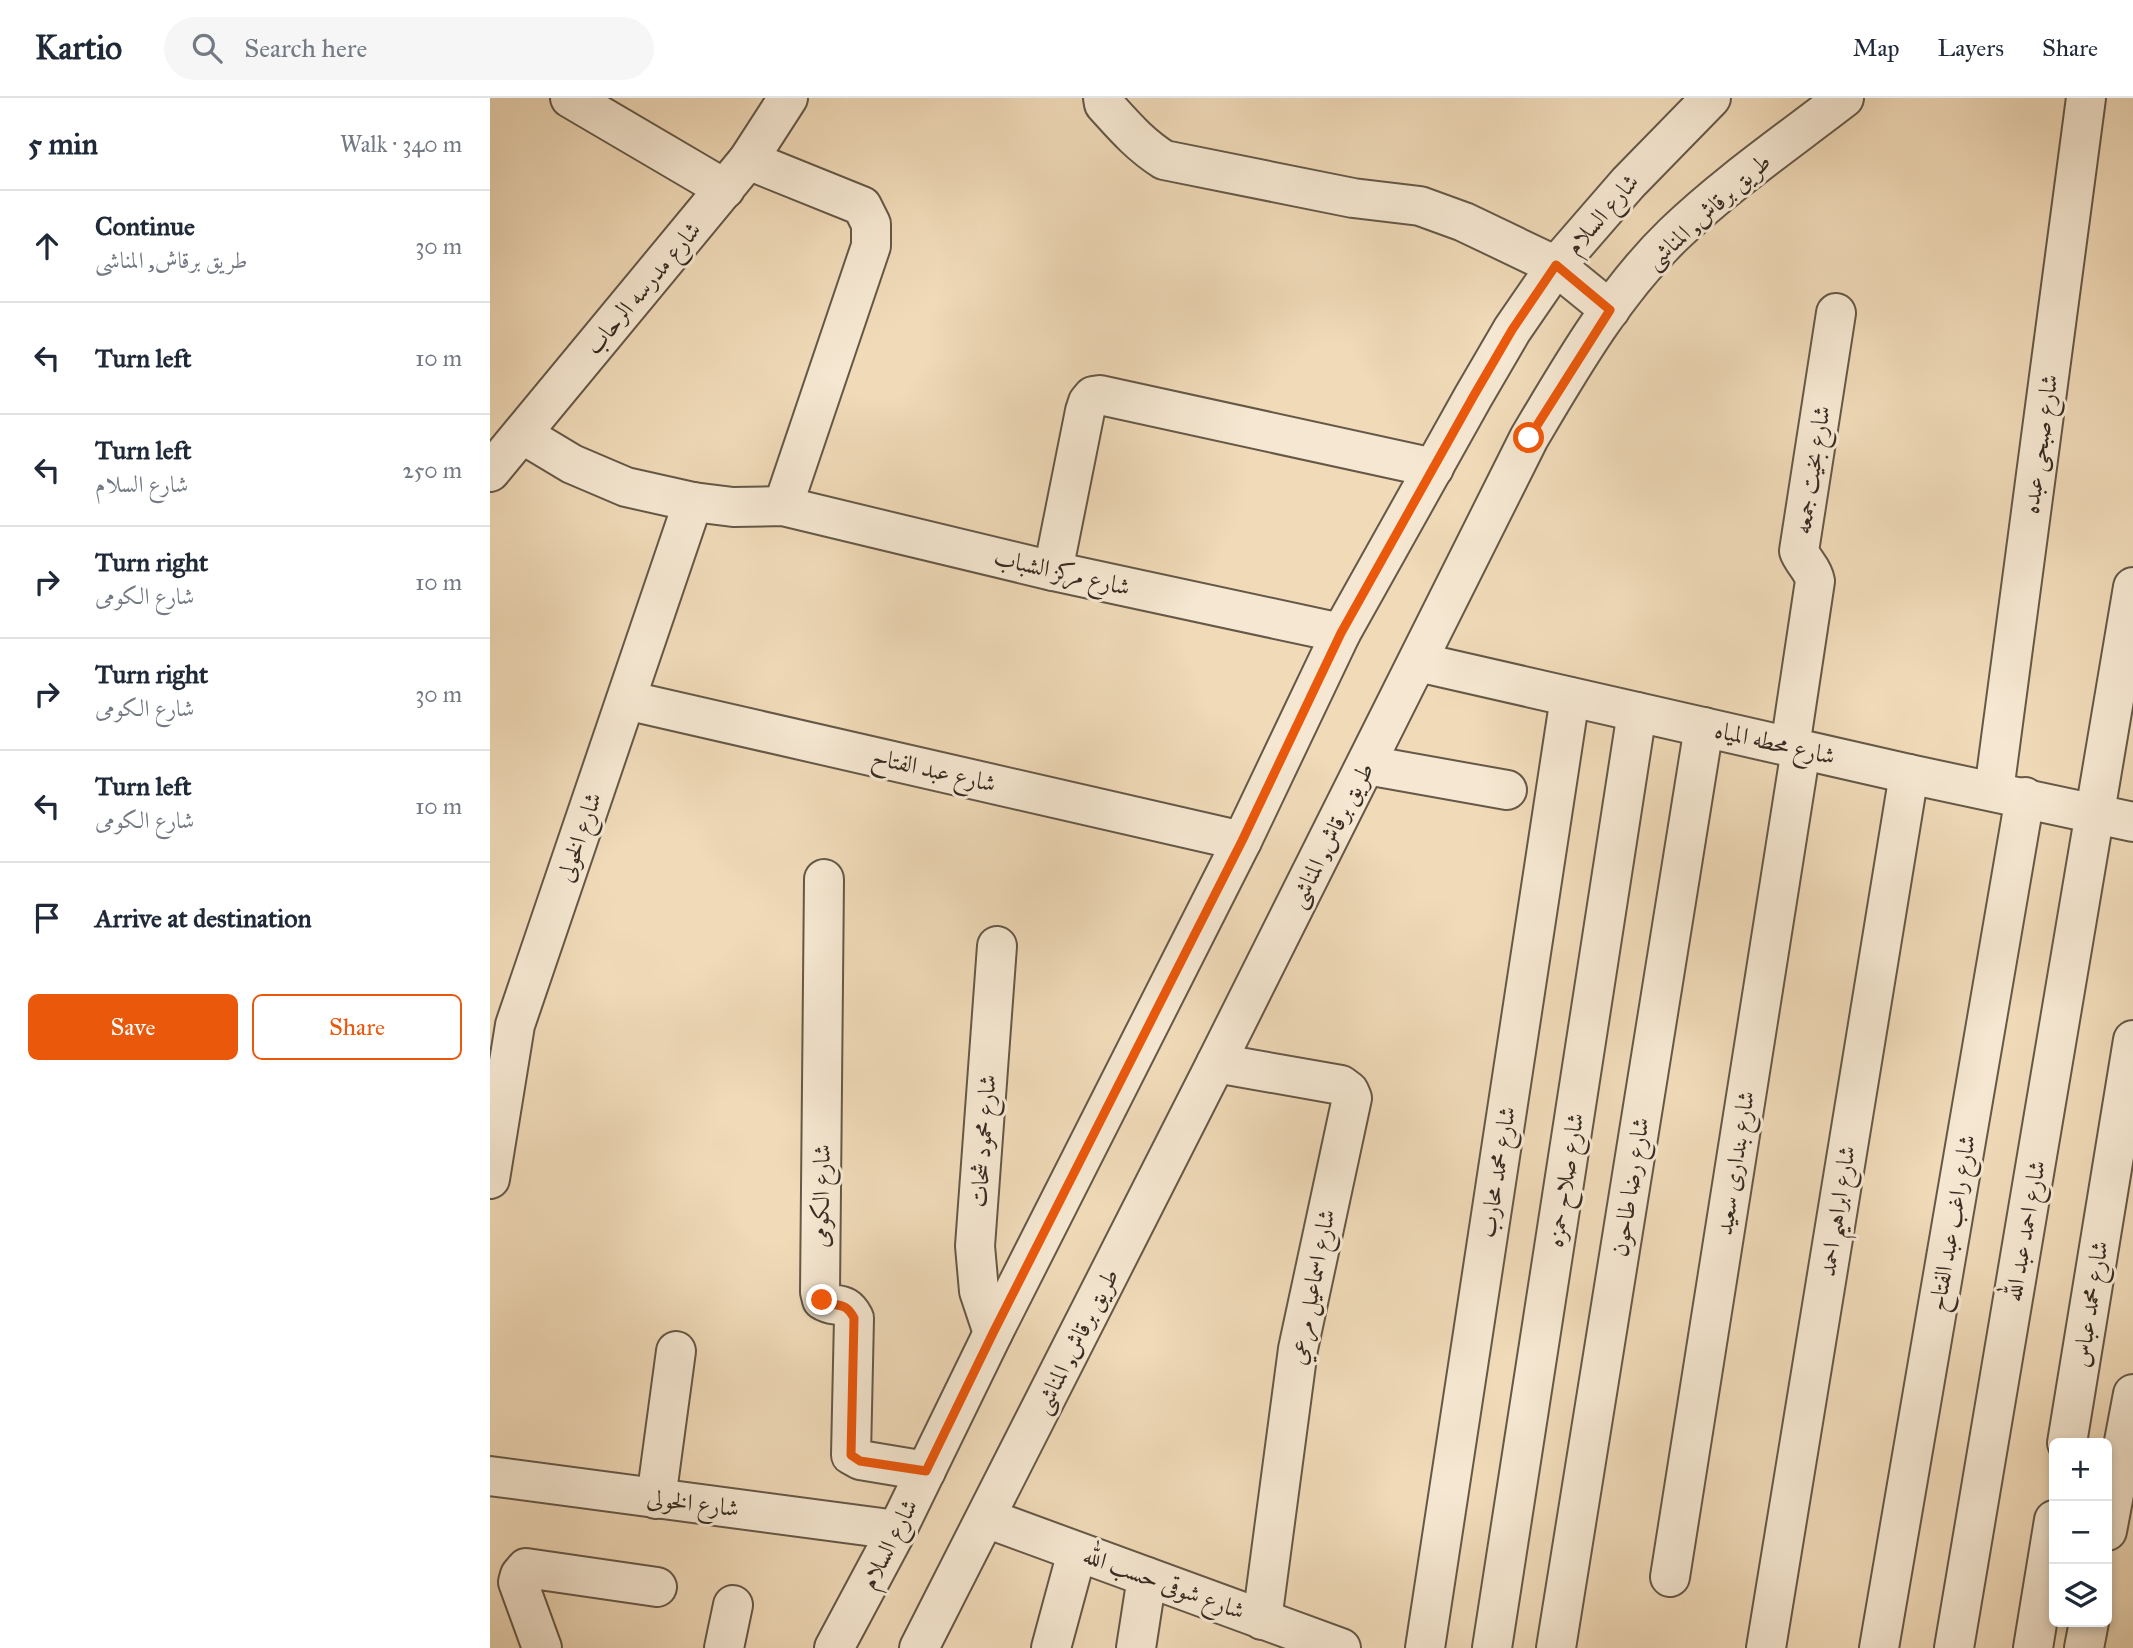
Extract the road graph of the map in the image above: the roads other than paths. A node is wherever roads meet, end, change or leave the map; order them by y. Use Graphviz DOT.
graph roads {
  1 [pos="570,98"];
  2 [pos="788,98"];
  3 [pos="1102,98"];
  4 [pos="1711,98"];
  5 [pos="1844,98"];
  6 [pos="2086,98"];
  7 [pos="736,174"];
  8 [pos="1556,265"];
  9 [pos="1610,310"];
  10 [pos="1836,313"];
  11 [pos="500,455"];
  12 [pos="1434,468"];
  13 [pos="693,502"];
  14 [pos="783,506"];
  15 [pos="1053,571"];
  16 [pos="2133,587"];
  17 [pos="1341,633"];
  18 [pos="1418,662"];
  19 [pos="1570,697"];
  20 [pos="626,700"];
  21 [pos="1637,712"];
  22 [pos="1704,727"];
  23 [pos="1796,748"];
  24 [pos="1367,765"];
  25 [pos="1909,774"];
  26 [pos="1507,790"];
  27 [pos="2010,794"];
  28 [pos="2096,814"];
  29 [pos="2133,822"];
  30 [pos="1242,841"];
  31 [pos="824,879"];
  32 [pos="997,946"];
  33 [pos="503,1020"];
  34 [pos="2133,1040"];
  35 [pos="1216,1063"];
  36 [pos="490,1179"];
  37 [pos="993,1333"];
  38 [pos="676,1351"];
  39 [pos="2133,1394"];
  40 [pos="2068,1438"];
  41 [pos="926,1471"];
  42 [pos="490,1476"];
  43 [pos="656,1499"];
  44 [pos="2112,1505"];
  45 [pos="986,1518"];
  46 [pos="897,1530"];
  47 [pos="2049,1550"];
  48 [pos="1077,1552"];
  49 [pos="1147,1577"];
  50 [pos="1670,1577"];
  51 [pos="657,1587"];
  52 [pos="733,1605"];
  53 [pos="1262,1620"];
  54 [pos="2088,1627"];
  55 [pos="542,1648"];
  56 [pos="724,1648"];
  57 [pos="834,1648"];
  58 [pos="919,1648"];
  59 [pos="1051,1648"];
  60 [pos="1136,1648"];
  61 [pos="1341,1648"];
  62 [pos="1425,1648"];
  63 [pos="1492,1648"];
  64 [pos="1556,1648"];
  65 [pos="1766,1648"];
  66 [pos="1879,1648"];
  67 [pos="1954,1648"];
  68 [pos="2033,1648"];
  69 [pos="2084,1648"];
  1 -- 7 [label="street"];
  2 -- 7 [label="street, شارع مدرسه الرحاب"];
  3 -- 8 [label="street"];
  4 -- 8 [label="street, شارع السلام"];
  5 -- 9 [label="street, طريق برقاش, المناشى"];
  6 -- 27 [label="street, شارع صبحى عبده"];
  7 -- 11 [label="street, شارع مدرسه الرحاب"];
  7 -- 14 [label="street"];
  8 -- 9 [label="street"];
  8 -- 12 [label="street, شارع السلام"];
  9 -- 18 [label="street, طريق برقاش, المناشى"];
  10 -- 23 [label="street, شارع بخيت جمعه"];
  11 -- 13 [label="street, شارع مركز الشباب"];
  12 -- 15 [label="street"];
  12 -- 17 [label="street, شارع السلام"];
  13 -- 14 [label="street, شارع مركز الشباب"];
  13 -- 20 [label="street, شارع الخولى"];
  14 -- 15 [label="street, شارع مركز الشباب"];
  15 -- 17 [label="street, شارع مركز الشباب"];
  16 -- 28 [label="street, شارع احمد عبد الله"];
  17 -- 30 [label="street, شارع السلام"];
  18 -- 19 [label="street, شارع محطه المياه"];
  18 -- 24 [label="street, طريق برقاش, المناشى"];
  19 -- 21 [label="street, شارع محطه المياه"];
  19 -- 62 [label="street, شارع محمد محارب"];
  20 -- 30 [label="street, شارع عبد الفتاح"];
  20 -- 33 [label="street, شارع الخولى"];
  21 -- 22 [label="street, شارع محطه المياه"];
  21 -- 63 [label="street, شارع صلاح حمزه"];
  22 -- 23 [label="street, شارع محطه المياه"];
  22 -- 64 [label="street, شارع رضا طاحون"];
  23 -- 25 [label="street, شارع محطه المياه"];
  23 -- 50 [label="street, شارع بندارى سعيد"];
  24 -- 26 [label="street"];
  24 -- 35 [label="street, طريق برقاش, المناشى"];
  25 -- 27 [label="street, شارع محطه المياه"];
  25 -- 65 [label="street, شارع ابراهيم احمد"];
  27 -- 28 [label="street, شارع محطه المياه"];
  27 -- 66 [label="street, شارع راغب عبد الفتاح"];
  28 -- 29 [label="street, شارع محطه المياه"];
  28 -- 67 [label="street, شارع احمد عبد الله"];
  30 -- 37 [label="street, شارع السلام"];
  31 -- 41 [label="street, شارع الكومى"];
  32 -- 37 [label="street, شارع محمود شحات"];
  33 -- 36 [label="street, شارع الخولى"];
  34 -- 40 [label="street, شارع محمد عباس"];
  35 -- 45 [label="street, طريق برقاش, المناشى"];
  35 -- 53 [label="street, شارع اسماعيل مرعي"];
  37 -- 41 [label="street, شارع السلام"];
  38 -- 43 [label="street"];
  39 -- 44 [label="street"];
  41 -- 46 [label="street, شارع السلام"];
  42 -- 43 [label="street, شارع الخولى"];
  43 -- 46 [label="street, شارع الخولى"];
  45 -- 48 [label="street, شارع شوقى حسب الله"];
  45 -- 58 [label="street, طريق برقاش, المناشى"];
  46 -- 57 [label="street, شارع السلام"];
  47 -- 68 [label="street"];
  48 -- 49 [label="street, شارع شوقى حسب الله"];
  48 -- 59 [label="street"];
  49 -- 53 [label="street, شارع شوقى حسب الله"];
  49 -- 60 [label="street"];
  51 -- 55 [label="street"];
  52 -- 56 [label="street"];
  53 -- 61 [label="street, شارع شوقى حسب الله"];
  54 -- 69 [label="street"];
}
